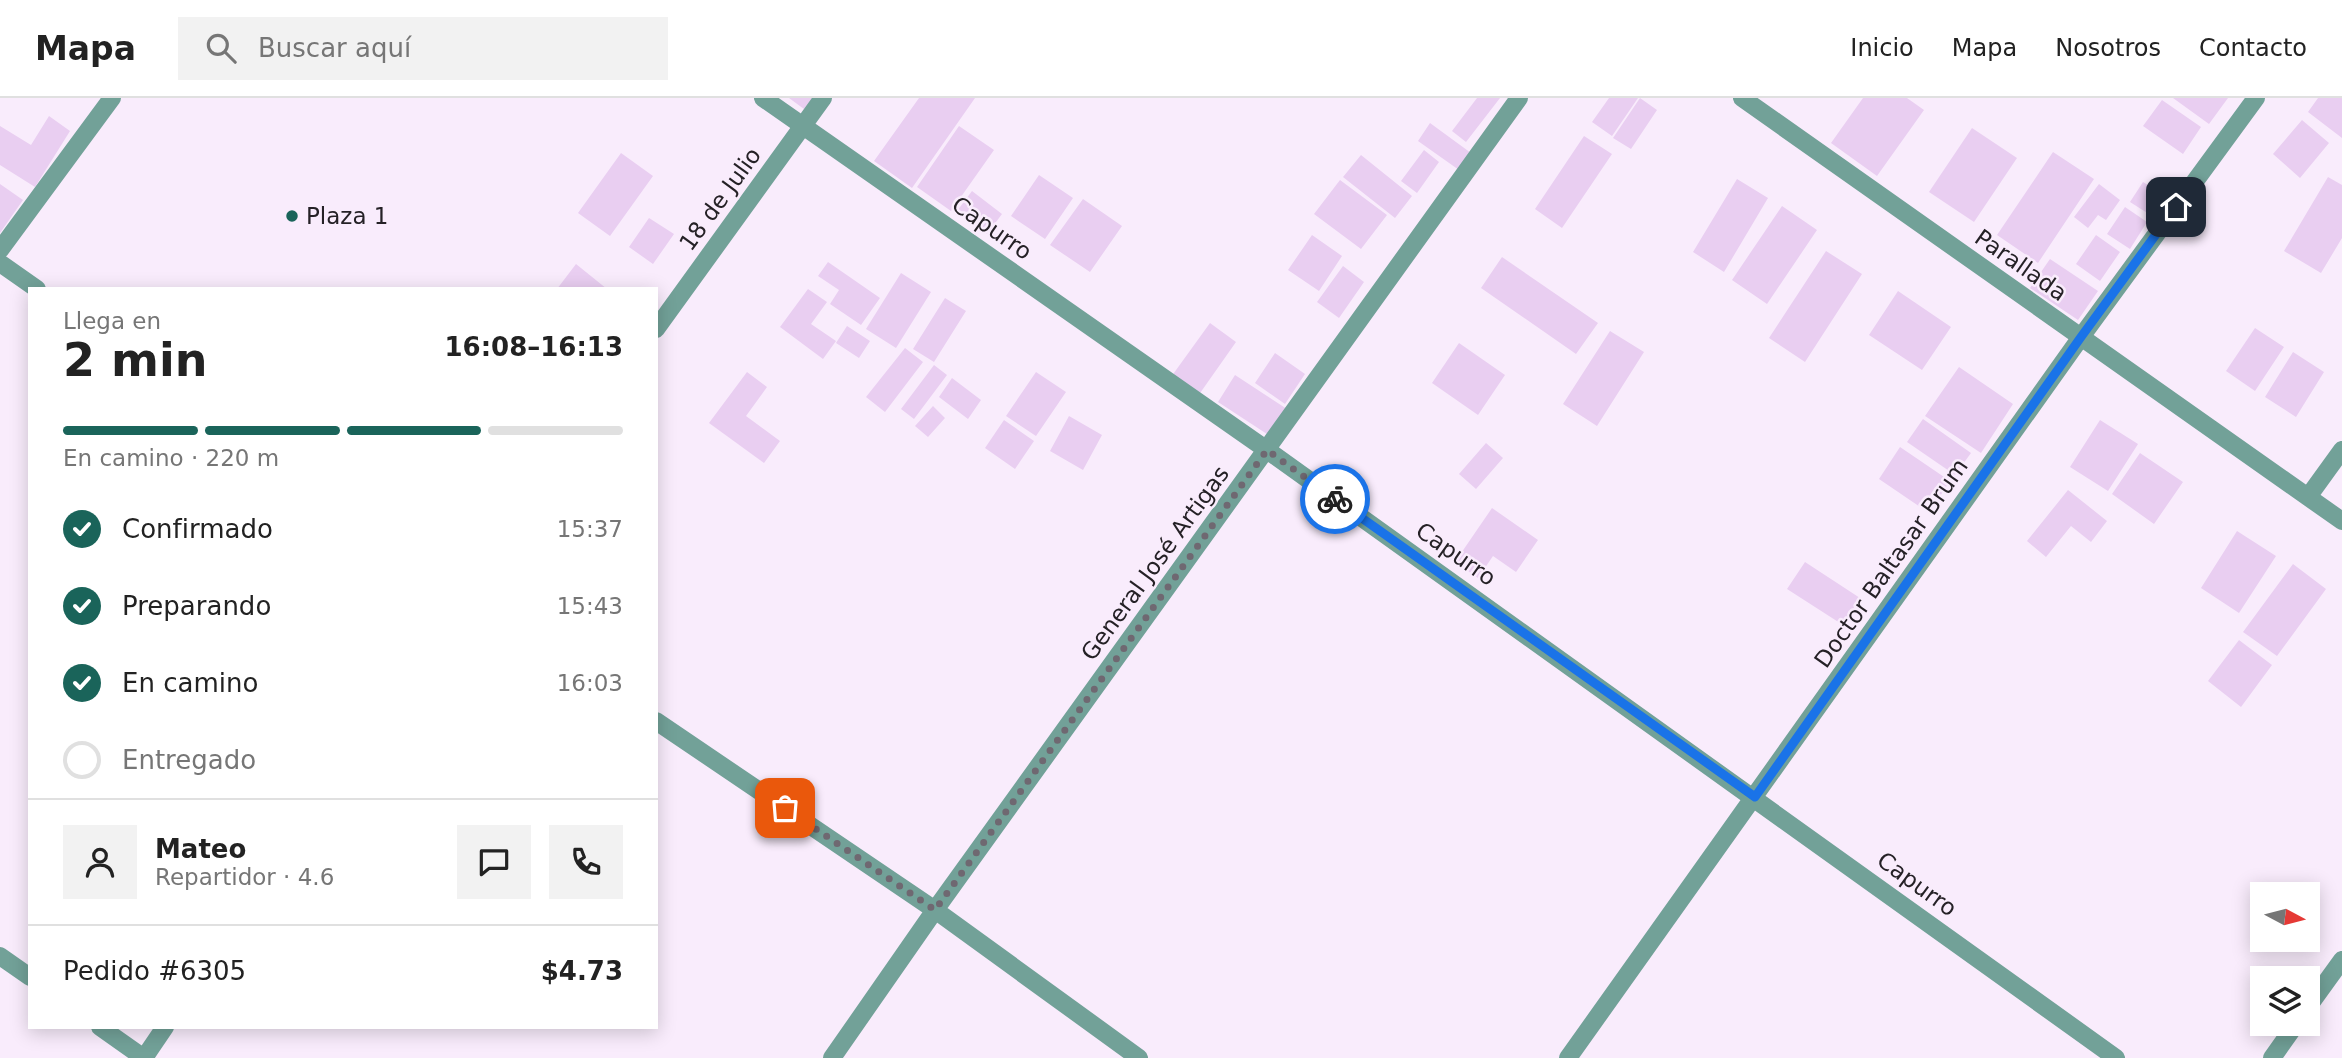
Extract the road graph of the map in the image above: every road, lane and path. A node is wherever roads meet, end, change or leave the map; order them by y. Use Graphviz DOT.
graph roads {
  1 [pos="112,98"];
  2 [pos="763,98"];
  3 [pos="823,98"];
  4 [pos="1519,98"];
  5 [pos="1742,98"];
  6 [pos="2256,98"];
  7 [pos="803,126"];
  8 [pos="0,250"];
  9 [pos="0,263"];
  10 [pos="34,287"];
  11 [pos="658,326"];
  12 [pos="2081,337"];
  13 [pos="1267,450"];
  14 [pos="2342,450"];
  15 [pos="2308,497"];
  16 [pos="2342,521"];
  17 [pos="658,722"];
  18 [pos="1755,797"];
  19 [pos="935,910"];
  20 [pos="0,956"];
  21 [pos="2342,960"];
  22 [pos="28,976"];
  23 [pos="2320,990"];
  24 [pos="103,1029"];
  25 [pos="164,1029"];
  26 [pos="2288,1036"];
  27 [pos="144,1058"];
  28 [pos="832,1058"];
  29 [pos="1139,1058"];
  30 [pos="1568,1058"];
  31 [pos="2116,1058"];
  32 [pos="2272,1058"];
  1 -- 8 [label="street"];
  2 -- 7 [label="street, Capurro"];
  3 -- 7 [label="street, 18 de Julio"];
  4 -- 13 [label="street, General José Artigas"];
  5 -- 12 [label="street, Parallada"];
  6 -- 12 [label="street, Doctor Baltasar Brum"];
  7 -- 11 [label="street, 18 de Julio"];
  7 -- 13 [label="street, Capurro"];
  9 -- 10 [label="street"];
  12 -- 15 [label="street, Parallada"];
  12 -- 18 [label="street, Doctor Baltasar Brum"];
  13 -- 18 [label="street, Capurro"];
  13 -- 19 [label="street, General José Artigas"];
  14 -- 15 [label="street"];
  15 -- 16 [label="street, Parallada"];
  17 -- 19 [label="street"];
  18 -- 30 [label="street, Doctor Baltasar Brum"];
  18 -- 31 [label="street, Capurro"];
  19 -- 28 [label="street, General José Artigas"];
  19 -- 29 [label="street"];
  20 -- 22 [label="street"];
  21 -- 23 [label="street"];
  24 -- 27 [label="street"];
  25 -- 27 [label="street"];
  26 -- 32 [label="street"];
}
